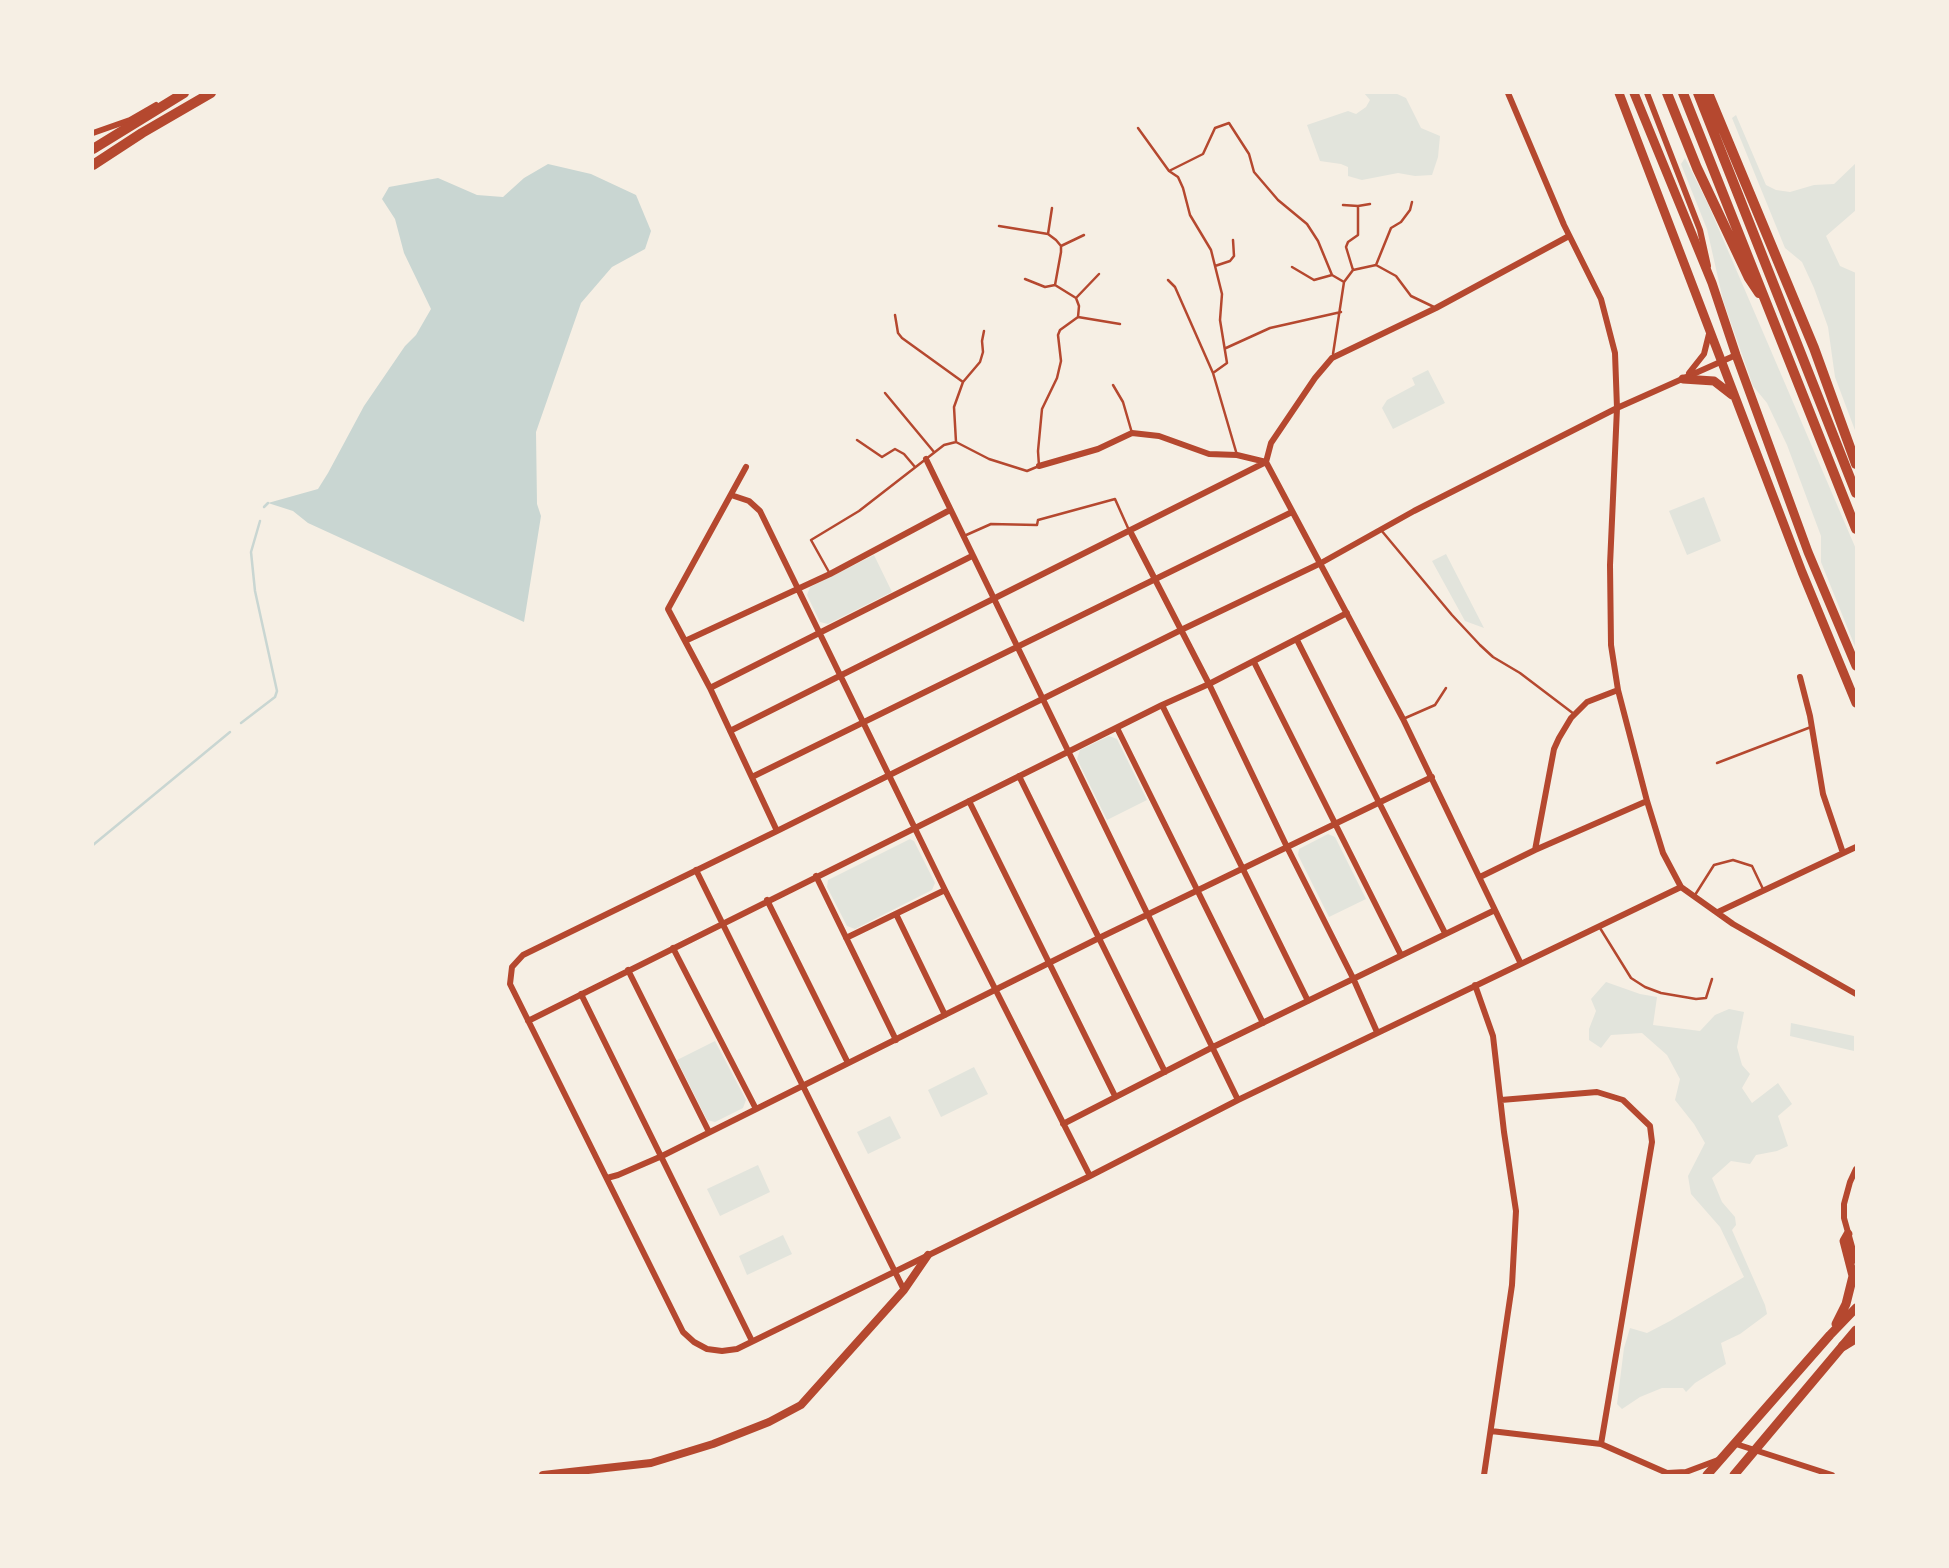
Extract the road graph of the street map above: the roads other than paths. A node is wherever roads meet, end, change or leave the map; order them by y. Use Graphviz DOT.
graph roads {
  1 [pos="211,93"];
  2 [pos="1508,93"];
  3 [pos="1619,93"];
  4 [pos="1634,93"];
  5 [pos="1647,93"];
  6 [pos="1667,93"];
  7 [pos="1683,93"];
  8 [pos="1698,93"];
  9 [pos="1708,93"];
  10 [pos="181,95"];
  11 [pos="1138,128"];
  12 [pos="93,133"];
  13 [pos="93,149"];
  14 [pos="93,165"];
  15 [pos="1169,171"];
  16 [pos="1412,202"];
  17 [pos="1370,204"];
  18 [pos="1343,205"];
  19 [pos="1357,206"];
  20 [pos="1052,208"];
  21 [pos="999,226"];
  22 [pos="1048,234"];
  23 [pos="1083,235"];
  24 [pos="1569,236"];
  25 [pos="1233,240"];
  26 [pos="1061,246"];
  27 [pos="1376,265"];
  28 [pos="1215,266"];
  29 [pos="1292,267"];
  30 [pos="1353,270"];
  31 [pos="1099,274"];
  32 [pos="1332,275"];
  33 [pos="1025,279"];
  34 [pos="1168,280"];
  35 [pos="1344,282"];
  36 [pos="1713,282"];
  37 [pos="1055,285"];
  38 [pos="1076,298"];
  39 [pos="1436,308"];
  40 [pos="1771,311"];
  41 [pos="1340,312"];
  42 [pos="895,315"];
  43 [pos="1078,317"];
  44 [pos="1120,324"];
  45 [pos="1709,330"];
  46 [pos="984,331"];
  47 [pos="1226,348"];
  48 [pos="1736,355"];
  49 [pos="1332,358"];
  50 [pos="1721,361"];
  51 [pos="1213,373"];
  52 [pos="1683,379"];
  53 [pos="963,382"];
  54 [pos="1113,385"];
  55 [pos="885,393"];
  56 [pos="1736,398"];
  57 [pos="1617,408"];
  58 [pos="1132,433"];
  59 [pos="857,440"];
  60 [pos="956,442"];
  61 [pos="934,452"];
  62 [pos="1237,455"];
  63 [pos="926,459"];
  64 [pos="1266,462"];
  65 [pos="1856,464"];
  66 [pos="1039,466"];
  67 [pos="747,467"];
  68 [pos="915,467"];
  69 [pos="1856,493"];
  70 [pos="731,495"];
  71 [pos="950,510"];
  72 [pos="1292,512"];
  73 [pos="1856,529"];
  74 [pos="1381,530"];
  75 [pos="1130,531"];
  76 [pos="963,536"];
  77 [pos="972,556"];
  78 [pos="1321,563"];
  79 [pos="830,573"];
  80 [pos="1155,579"];
  81 [pos="797,589"];
  82 [pos="995,600"];
  83 [pos="1347,613"];
  84 [pos="1181,630"];
  85 [pos="820,632"];
  86 [pos="1297,640"];
  87 [pos="685,641"];
  88 [pos="1018,645"];
  89 [pos="1254,662"];
  90 [pos="1856,666"];
  91 [pos="842,677"];
  92 [pos="1800,677"];
  93 [pos="1209,684"];
  94 [pos="710,688"];
  95 [pos="1446,688"];
  96 [pos="1618,690"];
  97 [pos="1043,699"];
  98 [pos="1856,703"];
  99 [pos="1162,705"];
  100 [pos="1574,714"];
  101 [pos="1403,719"];
  102 [pos="863,720"];
  103 [pos="1811,727"];
  104 [pos="1117,728"];
  105 [pos="730,732"];
  106 [pos="1068,752"];
  107 [pos="1717,763"];
  108 [pos="890,774"];
  109 [pos="1018,776"];
  110 [pos="752,777"];
  111 [pos="1432,777"];
  112 [pos="969,801"];
  113 [pos="1647,801"];
  114 [pos="1378,802"];
  115 [pos="1334,825"];
  116 [pos="916,827"];
  117 [pos="778,831"];
  118 [pos="1287,847"];
  119 [pos="1856,847"];
  120 [pos="1535,850"];
  121 [pos="1843,853"];
  122 [pos="1242,869"];
  123 [pos="696,870"];
  124 [pos="816,876"];
  125 [pos="1480,877"];
  126 [pos="1681,887"];
  127 [pos="945,890"];
  128 [pos="1196,890"];
  129 [pos="1763,890"];
  130 [pos="1694,896"];
  131 [pos="767,900"];
  132 [pos="1495,909"];
  133 [pos="1717,912"];
  134 [pos="896,914"];
  135 [pos="1149,914"];
  136 [pos="722,923"];
  137 [pos="1598,925"];
  138 [pos="1445,933"];
  139 [pos="846,938"];
  140 [pos="1099,938"];
  141 [pos="673,948"];
  142 [pos="1401,955"];
  143 [pos="1050,963"];
  144 [pos="1521,964"];
  145 [pos="628,970"];
  146 [pos="1353,978"];
  147 [pos="1712,979"];
  148 [pos="1475,985"];
  149 [pos="995,990"];
  150 [pos="581,994"];
  151 [pos="1856,994"];
  152 [pos="1308,1001"];
  153 [pos="945,1015"];
  154 [pos="528,1021"];
  155 [pos="1263,1023"];
  156 [pos="1377,1032"];
  157 [pos="896,1040"];
  158 [pos="1213,1047"];
  159 [pos="848,1063"];
  160 [pos="1165,1072"];
  161 [pos="804,1086"];
  162 [pos="1115,1097"];
  163 [pos="1238,1100"];
  164 [pos="1501,1100"];
  165 [pos="756,1109"];
  166 [pos="1063,1124"];
  167 [pos="709,1132"];
  168 [pos="662,1156"];
  169 [pos="1856,1169"];
  170 [pos="1090,1177"];
  171 [pos="607,1178"];
  172 [pos="1848,1234"];
  173 [pos="928,1255"];
  174 [pos="1856,1261"];
  175 [pos="895,1272"];
  176 [pos="904,1290"];
  177 [pos="1856,1308"];
  178 [pos="1856,1330"];
  179 [pos="1830,1335"];
  180 [pos="1856,1338"];
  181 [pos="752,1341"];
  182 [pos="1843,1346"];
  183 [pos="1491,1431"];
  184 [pos="1601,1444"];
  185 [pos="1736,1444"];
  186 [pos="1756,1450"];
  187 [pos="1720,1460"];
  188 [pos="623,1471"];
  189 [pos="1668,1474"];
  190 [pos="543,1475"];
  191 [pos="1484,1475"];
  192 [pos="1707,1475"];
  193 [pos="1734,1475"];
  194 [pos="1832,1475"];
  1 -- 14 [label="highway"];
  2 -- 24 [label="street"];
  3 -- 45 [label="main road"];
  4 -- 36 [label="main road"];
  5 -- 36 [label="street"];
  6 -- 40 [label="highway"];
  7 -- 40 [label="highway"];
  8 -- 69 [label="highway"];
  9 -- 65 [label="highway"];
  10 -- 12 [label="street"];
  10 -- 13 [label="highway"];
  11 -- 15 [label="lane"];
  15 -- 28 [label="lane"];
  15 -- 32 [label="lane"];
  16 -- 27 [label="lane"];
  17 -- 19 [label="lane"];
  18 -- 19 [label="lane"];
  19 -- 30 [label="lane"];
  20 -- 22 [label="lane"];
  21 -- 22 [label="lane"];
  22 -- 26 [label="lane"];
  23 -- 26 [label="lane"];
  24 -- 39 [label="street"];
  24 -- 57 [label="street"];
  25 -- 28 [label="lane"];
  26 -- 37 [label="lane"];
  27 -- 30 [label="lane"];
  27 -- 39 [label="lane"];
  28 -- 47 [label="lane"];
  29 -- 32 [label="lane"];
  30 -- 35 [label="lane"];
  31 -- 38 [label="lane"];
  32 -- 35 [label="lane"];
  33 -- 37 [label="lane"];
  34 -- 51 [label="lane"];
  35 -- 41 [label="lane"];
  36 -- 48 [label="main road"];
  37 -- 38 [label="lane"];
  38 -- 43 [label="lane"];
  39 -- 49 [label="street"];
  40 -- 73 [label="highway"];
  41 -- 47 [label="lane"];
  41 -- 49 [label="lane"];
  42 -- 53 [label="lane"];
  43 -- 44 [label="lane"];
  43 -- 66 [label="lane"];
  45 -- 50 [label="main road"];
  45 -- 52 [label="street"];
  46 -- 53 [label="lane"];
  47 -- 51 [label="lane"];
  48 -- 50 [label="street"];
  48 -- 90 [label="main road"];
  49 -- 64 [label="street"];
  50 -- 52 [label="street"];
  50 -- 56 [label="main road"];
  51 -- 62 [label="lane"];
  52 -- 56 [label="main road"];
  52 -- 57 [label="street"];
  53 -- 60 [label="lane"];
  54 -- 58 [label="lane"];
  55 -- 61 [label="lane"];
  56 -- 98 [label="main road"];
  57 -- 74 [label="street"];
  57 -- 96 [label="street"];
  58 -- 62 [label="street"];
  58 -- 66 [label="street"];
  59 -- 68 [label="lane"];
  60 -- 61 [label="lane"];
  60 -- 66 [label="lane"];
  61 -- 63 [label="lane"];
  62 -- 64 [label="street"];
  63 -- 68 [label="lane"];
  63 -- 71 [label="street"];
  64 -- 72 [label="street"];
  64 -- 75 [label="street"];
  67 -- 70 [label="street"];
  68 -- 79 [label="lane"];
  70 -- 81 [label="street"];
  70 -- 87 [label="street"];
  71 -- 76 [label="street"];
  71 -- 79 [label="street"];
  72 -- 78 [label="street"];
  72 -- 80 [label="street"];
  74 -- 78 [label="street"];
  74 -- 100 [label="lane"];
  75 -- 76 [label="lane"];
  75 -- 80 [label="street"];
  75 -- 82 [label="street"];
  76 -- 77 [label="street"];
  77 -- 82 [label="street"];
  77 -- 85 [label="street"];
  78 -- 83 [label="street"];
  78 -- 84 [label="street"];
  79 -- 81 [label="street"];
  80 -- 84 [label="street"];
  80 -- 88 [label="street"];
  81 -- 85 [label="street"];
  81 -- 87 [label="street"];
  82 -- 88 [label="street"];
  82 -- 91 [label="street"];
  83 -- 86 [label="street"];
  83 -- 101 [label="street"];
  84 -- 93 [label="street"];
  84 -- 97 [label="street"];
  85 -- 91 [label="street"];
  85 -- 94 [label="street"];
  86 -- 89 [label="street"];
  86 -- 114 [label="street"];
  87 -- 94 [label="street"];
  88 -- 97 [label="street"];
  88 -- 102 [label="street"];
  89 -- 93 [label="street"];
  89 -- 115 [label="street"];
  91 -- 102 [label="street"];
  91 -- 105 [label="street"];
  92 -- 103 [label="street"];
  93 -- 99 [label="street"];
  93 -- 118 [label="street"];
  94 -- 105 [label="street"];
  95 -- 101 [label="lane"];
  96 -- 100 [label="street"];
  96 -- 113 [label="street"];
  97 -- 106 [label="street"];
  97 -- 108 [label="street"];
  99 -- 104 [label="street"];
  99 -- 122 [label="street"];
  100 -- 120 [label="street"];
  101 -- 111 [label="street"];
  102 -- 108 [label="street"];
  102 -- 110 [label="street"];
  103 -- 107 [label="lane"];
  103 -- 121 [label="street"];
  104 -- 106 [label="street"];
  104 -- 128 [label="street"];
  105 -- 110 [label="street"];
  106 -- 109 [label="street"];
  106 -- 135 [label="street"];
  108 -- 116 [label="street"];
  108 -- 117 [label="street"];
  109 -- 112 [label="street"];
  109 -- 140 [label="street"];
  110 -- 117 [label="street"];
  111 -- 114 [label="street"];
  111 -- 125 [label="street"];
  112 -- 116 [label="street"];
  112 -- 143 [label="street"];
  113 -- 120 [label="street"];
  113 -- 126 [label="street"];
  114 -- 115 [label="street"];
  114 -- 138 [label="street"];
  115 -- 118 [label="street"];
  115 -- 142 [label="street"];
  116 -- 124 [label="street"];
  116 -- 127 [label="street"];
  117 -- 123 [label="street"];
  118 -- 122 [label="street"];
  118 -- 146 [label="street"];
  119 -- 121 [label="street"];
  120 -- 125 [label="street"];
  121 -- 129 [label="street"];
  122 -- 128 [label="street"];
  122 -- 152 [label="street"];
  123 -- 136 [label="street"];
  123 -- 154 [label="street"];
  124 -- 131 [label="street"];
  124 -- 139 [label="street"];
  125 -- 132 [label="street"];
  126 -- 130 [label="street"];
  126 -- 137 [label="street"];
  127 -- 134 [label="street"];
  127 -- 149 [label="street"];
  128 -- 135 [label="street"];
  128 -- 155 [label="street"];
  129 -- 130 [label="lane"];
  129 -- 133 [label="street"];
  130 -- 133 [label="street"];
  131 -- 136 [label="street"];
  131 -- 159 [label="street"];
  132 -- 138 [label="street"];
  132 -- 144 [label="street"];
  133 -- 151 [label="street"];
  134 -- 139 [label="street"];
  134 -- 153 [label="street"];
  135 -- 140 [label="street"];
  135 -- 158 [label="street"];
  136 -- 141 [label="street"];
  136 -- 161 [label="street"];
  137 -- 144 [label="street"];
  137 -- 147 [label="lane"];
  138 -- 142 [label="street"];
  139 -- 157 [label="street"];
  140 -- 143 [label="street"];
  140 -- 160 [label="street"];
  141 -- 145 [label="street"];
  141 -- 165 [label="street"];
  142 -- 146 [label="street"];
  143 -- 149 [label="street"];
  143 -- 162 [label="street"];
  144 -- 148 [label="street"];
  145 -- 150 [label="street"];
  145 -- 167 [label="street"];
  146 -- 152 [label="street"];
  146 -- 156 [label="street"];
  148 -- 156 [label="street"];
  148 -- 164 [label="street"];
  149 -- 153 [label="street"];
  149 -- 166 [label="street"];
  150 -- 154 [label="street"];
  150 -- 168 [label="street"];
  152 -- 155 [label="street"];
  153 -- 157 [label="street"];
  154 -- 171 [label="street"];
  155 -- 158 [label="street"];
  156 -- 163 [label="street"];
  157 -- 159 [label="street"];
  158 -- 160 [label="street"];
  158 -- 163 [label="street"];
  159 -- 161 [label="street"];
  160 -- 162 [label="street"];
  161 -- 165 [label="street"];
  161 -- 175 [label="street"];
  162 -- 166 [label="street"];
  163 -- 170 [label="street"];
  164 -- 183 [label="street"];
  164 -- 184 [label="street"];
  165 -- 167 [label="street"];
  166 -- 170 [label="street"];
  167 -- 168 [label="street"];
  168 -- 171 [label="street"];
  168 -- 181 [label="street"];
  169 -- 172 [label="street"];
  170 -- 173 [label="street"];
  171 -- 181 [label="street"];
  172 -- 174 [label="street"];
  172 -- 179 [label="main road"];
  173 -- 175 [label="street"];
  173 -- 176 [label="main road"];
  175 -- 176 [label="street"];
  175 -- 181 [label="street"];
  176 -- 188 [label="main road"];
  177 -- 179 [label="main road"];
  178 -- 182 [label="main road"];
  179 -- 185 [label="main road"];
  180 -- 182 [label="highway"];
  182 -- 186 [label="main road"];
  183 -- 184 [label="street"];
  183 -- 191 [label="street"];
  184 -- 189 [label="street"];
  185 -- 186 [label="street"];
  185 -- 187 [label="main road"];
  186 -- 193 [label="main road"];
  186 -- 194 [label="street"];
  187 -- 189 [label="street"];
  187 -- 192 [label="main road"];
  188 -- 190 [label="main road"];
}
